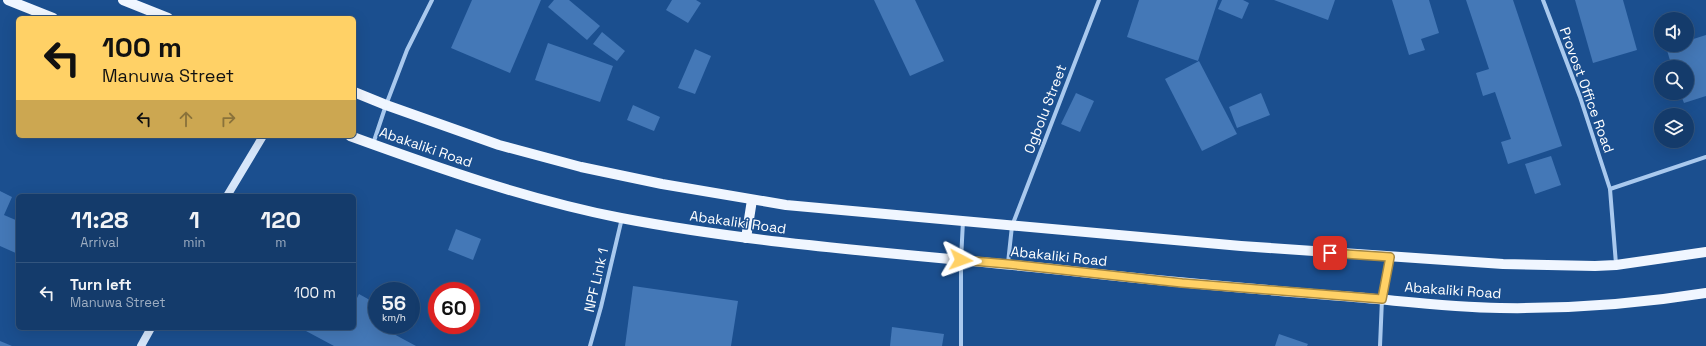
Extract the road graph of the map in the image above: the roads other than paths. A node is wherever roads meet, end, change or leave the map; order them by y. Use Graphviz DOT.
graph roads {
  1 [pos="8,0"];
  2 [pos="123,0"];
  3 [pos="432,0"];
  4 [pos="1099,0"];
  5 [pos="1543,0"];
  6 [pos="48,16"];
  7 [pos="163,16"];
  8 [pos="356,93"];
  9 [pos="386,105"];
  10 [pos="261,138"];
  11 [pos="356,138"];
  12 [pos="373,144"];
  13 [pos="1706,157"];
  14 [pos="1610,189"];
  15 [pos="228,194"];
  16 [pos="752,200"];
  17 [pos="622,218"];
  18 [pos="963,221"];
  19 [pos="1012,226"];
  20 [pos="746,238"];
  21 [pos="1706,252"];
  22 [pos="1390,257"];
  23 [pos="961,260"];
  24 [pos="1008,264"];
  25 [pos="1616,265"];
  26 [pos="1706,293"];
  27 [pos="1382,299"];
  28 [pos="150,330"];
  29 [pos="141,346"];
  30 [pos="590,346"];
  31 [pos="961,346"];
  32 [pos="1380,346"];
  1 -- 6 [label="main road"];
  2 -- 7 [label="main road"];
  3 -- 9 [label="street"];
  4 -- 19 [label="street, Ogbolu Street"];
  5 -- 14 [label="street, Provost Office Road"];
  8 -- 9 [label="main road, Abakaliki Road"];
  9 -- 12 [label="street"];
  9 -- 16 [label="main road, Abakaliki Road"];
  10 -- 15 [label="main road"];
  11 -- 12 [label="main road, Abakaliki Road"];
  12 -- 17 [label="main road, Abakaliki Road"];
  13 -- 14 [label="street"];
  14 -- 25 [label="street, Provost Office Road"];
  16 -- 18 [label="main road, Abakaliki Road"];
  16 -- 20 [label="main road"];
  17 -- 20 [label="main road, Abakaliki Road"];
  17 -- 30 [label="street, NPF Link 1"];
  18 -- 19 [label="main road, Abakaliki Road"];
  18 -- 23 [label="street"];
  19 -- 22 [label="main road, Abakaliki Road"];
  19 -- 24 [label="street, Ogbolu Street"];
  20 -- 23 [label="main road, Abakaliki Road"];
  21 -- 25 [label="main road, Abakaliki Road"];
  22 -- 25 [label="main road, Abakaliki Road"];
  22 -- 27 [label="street"];
  23 -- 24 [label="main road, Abakaliki Road"];
  23 -- 31 [label="street"];
  24 -- 27 [label="main road, Abakaliki Road"];
  26 -- 27 [label="main road, Abakaliki Road"];
  27 -- 32 [label="street"];
  28 -- 29 [label="main road"];
}
